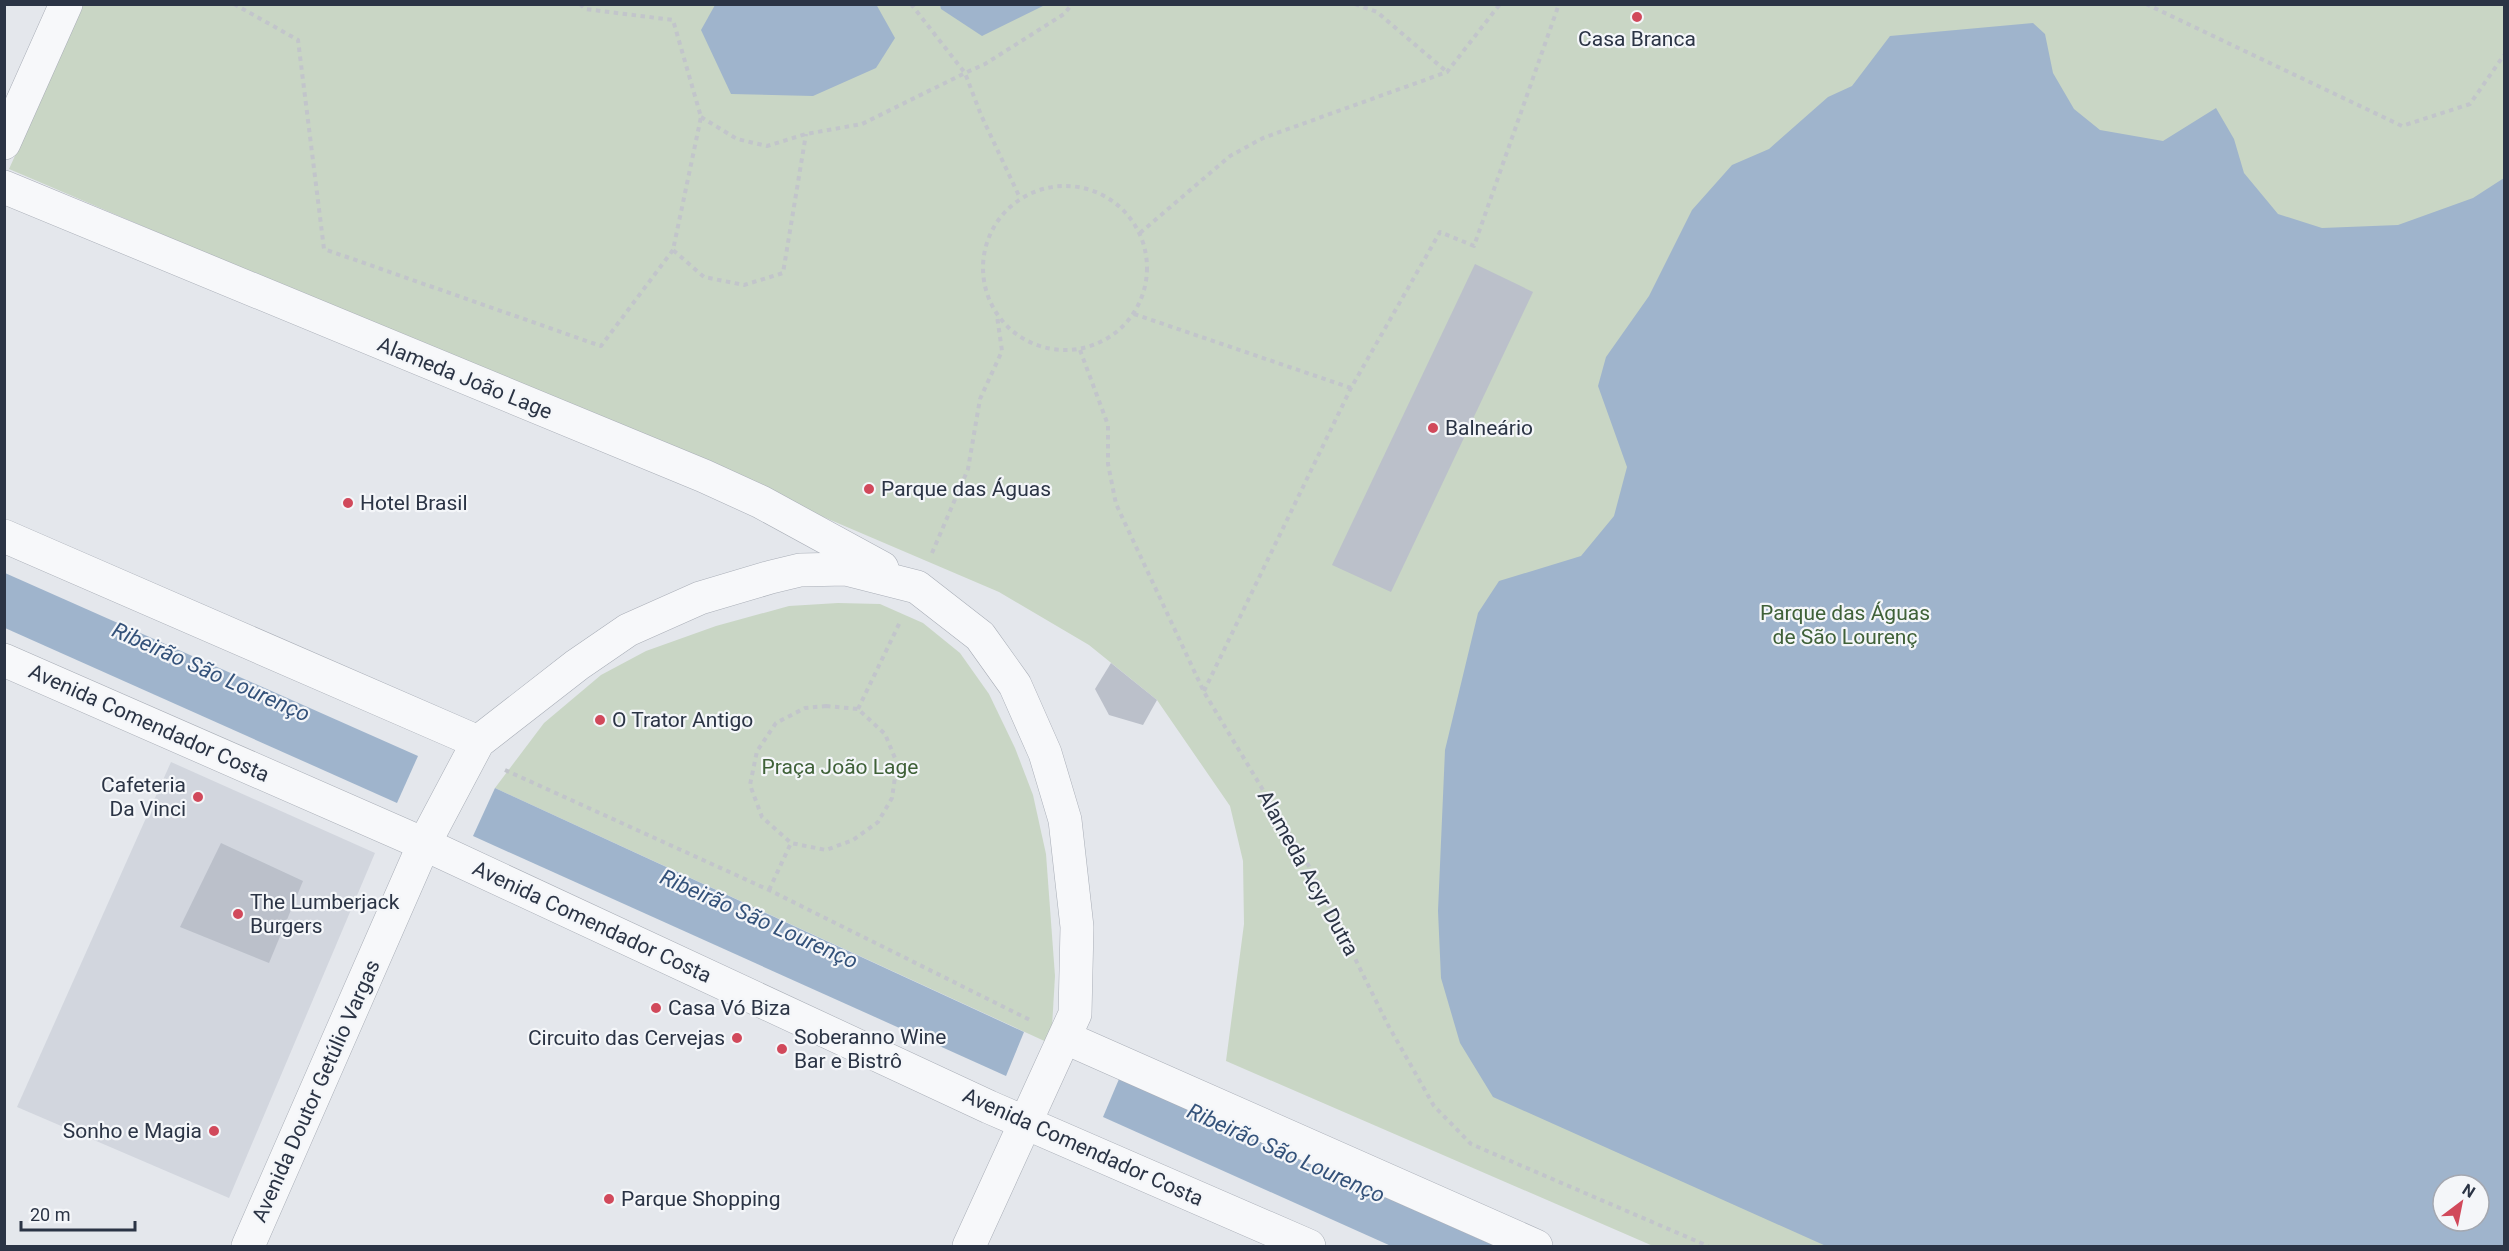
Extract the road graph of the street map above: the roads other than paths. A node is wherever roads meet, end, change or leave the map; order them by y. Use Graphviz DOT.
graph roads {
  1 [pos="66,4"];
  2 [pos="4,143"];
  3 [pos="4,187"];
  4 [pos="4,536"];
  5 [pos="917,587"];
  6 [pos="4,660"];
  7 [pos="477,742"];
  8 [pos="424,844"];
  9 [pos="1066,1038"];
  10 [pos="1027,1123"];
  11 [pos="248,1246"];
  12 [pos="969,1246"];
  13 [pos="1309,1246"];
  14 [pos="1536,1246"];
  1 -- 2 [label="street"];
  3 -- 5 [label="street, Alameda João Lage"];
  4 -- 7 [label="street"];
  5 -- 7 [label="street"];
  5 -- 9 [label="street"];
  6 -- 8 [label="street, Avenida Comendador Costa"];
  7 -- 8 [label="street, Avenida Doutor Getúlio Vargas"];
  8 -- 10 [label="street, Avenida Comendador Costa"];
  8 -- 11 [label="street, Avenida Doutor Getúlio Vargas"];
  9 -- 10 [label="street"];
  9 -- 14 [label="street"];
  10 -- 12 [label="street"];
  10 -- 13 [label="street, Avenida Comendador Costa"];
}
